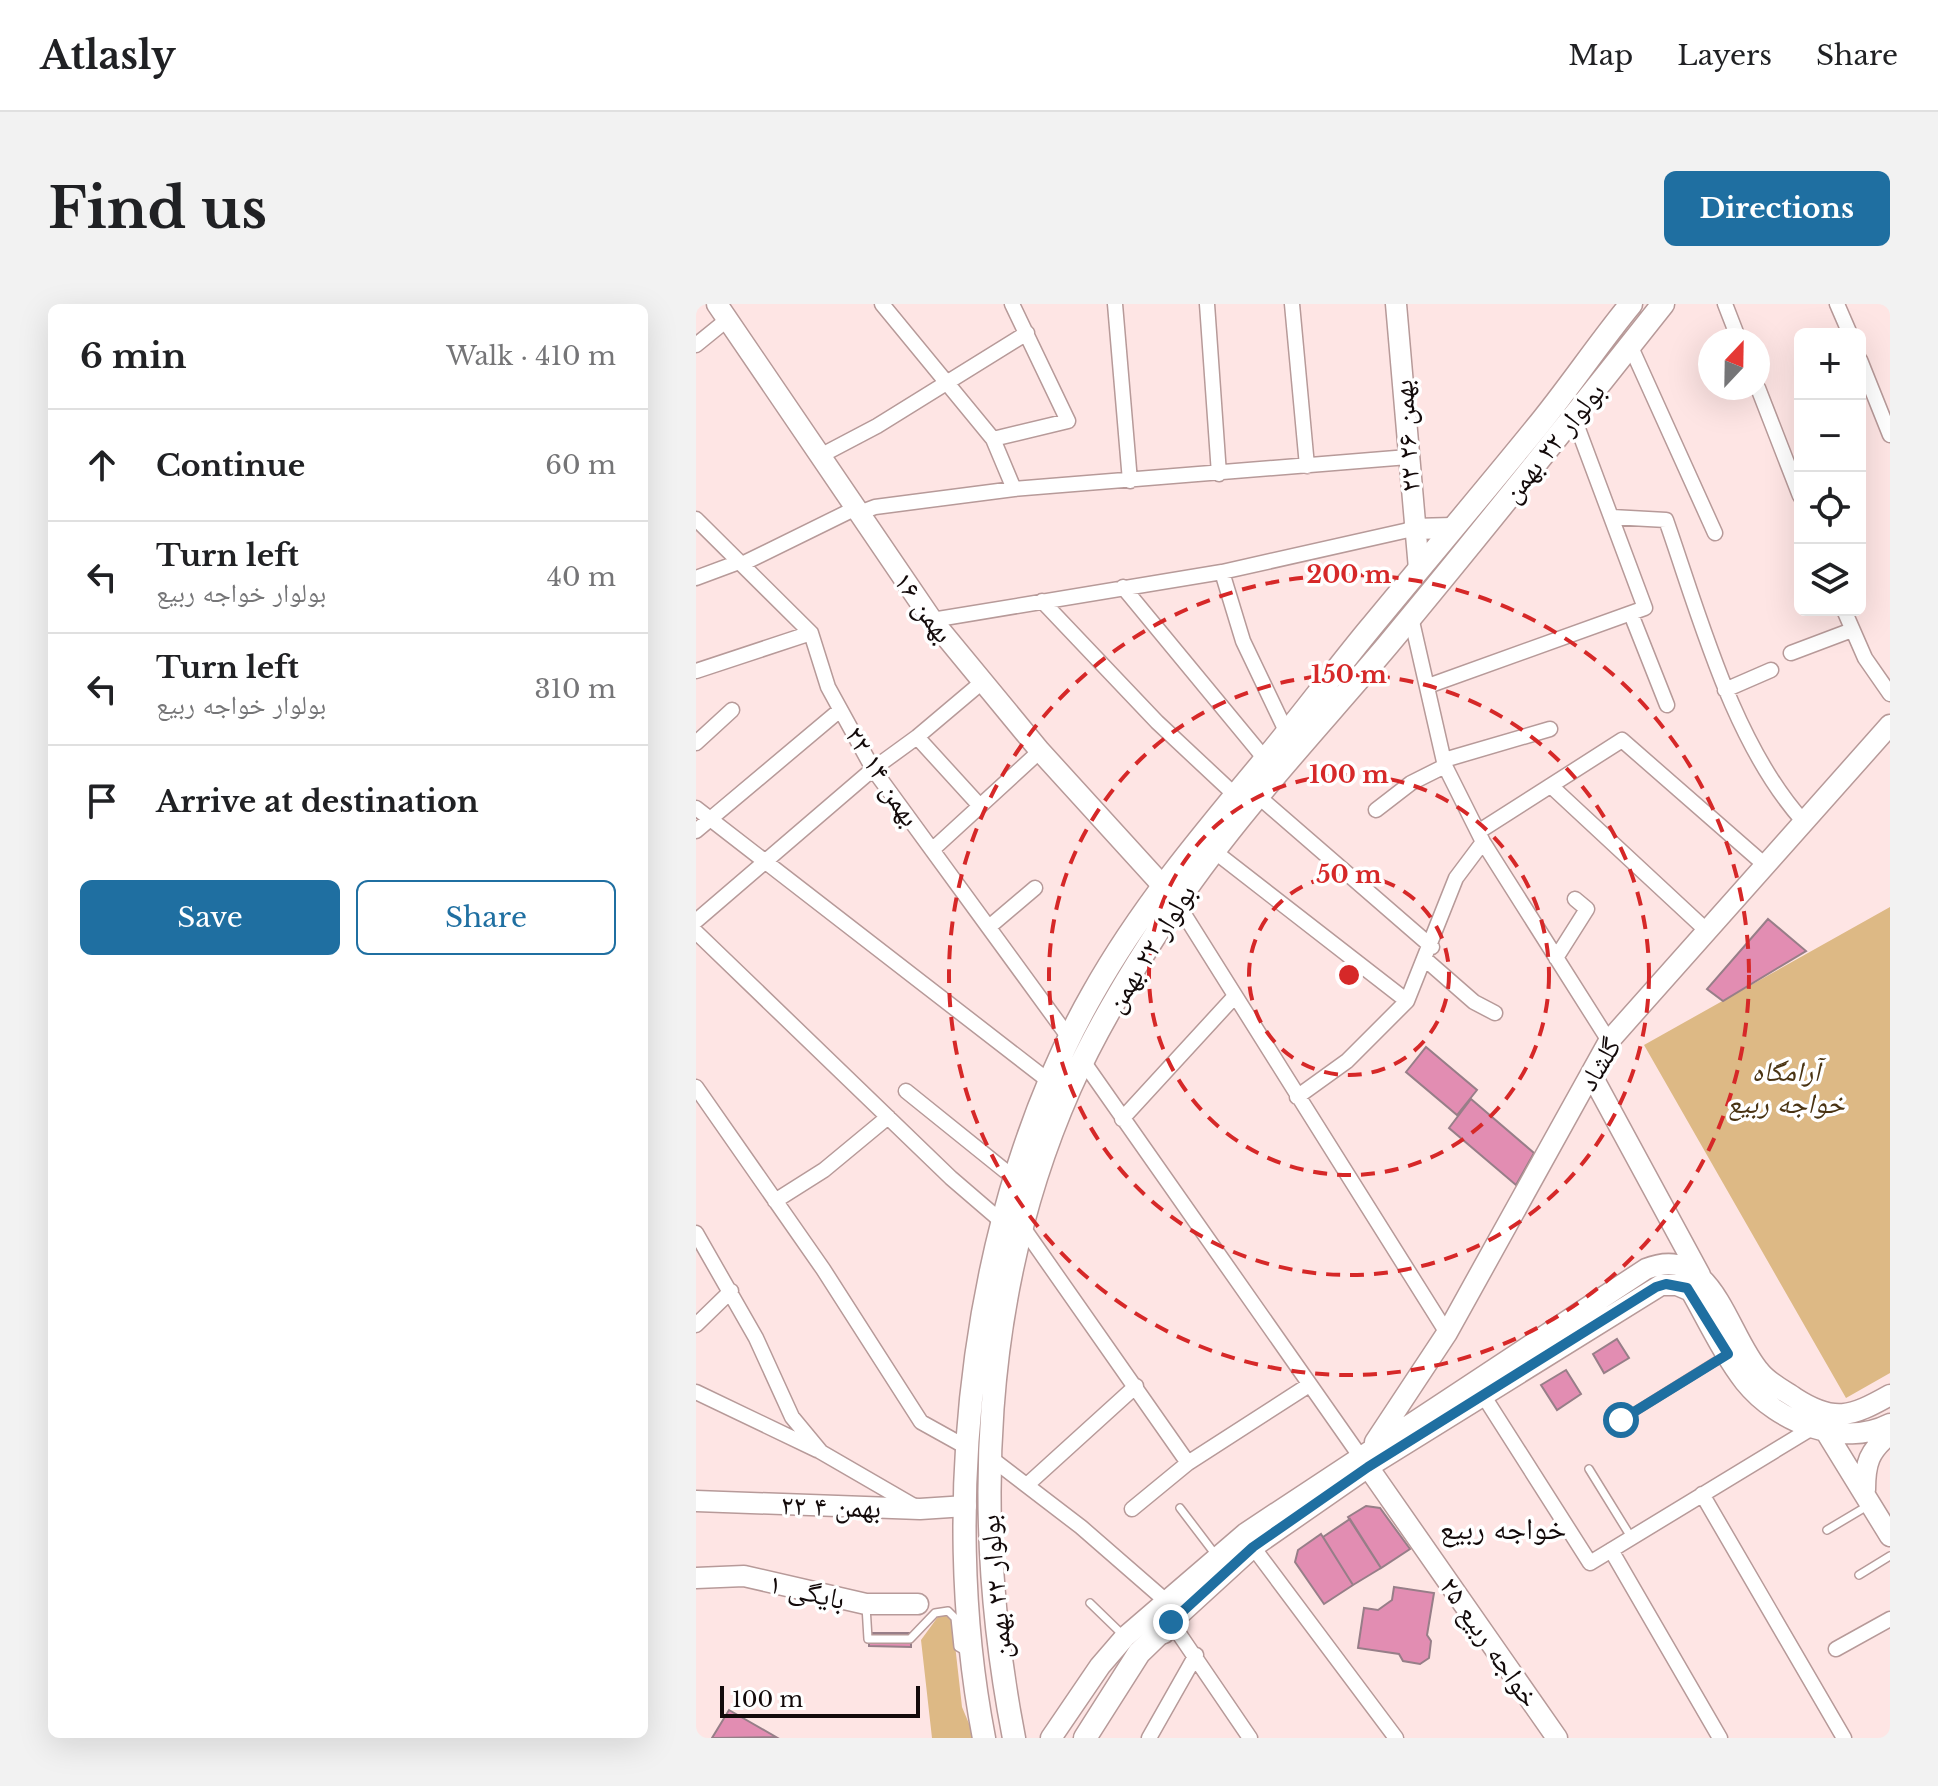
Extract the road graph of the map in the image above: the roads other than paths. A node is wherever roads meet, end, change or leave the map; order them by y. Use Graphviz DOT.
graph roads {
  1 [pos="882,304"];
  2 [pos="1012,304"];
  3 [pos="1115,304"];
  4 [pos="1207,304"];
  5 [pos="1292,304"];
  6 [pos="1396,304"];
  7 [pos="1663,304"];
  8 [pos="1725,304"];
  9 [pos="1837,304"];
  10 [pos="1625,306"];
  11 [pos="722,312"];
  12 [pos="1734,328"];
  13 [pos="1847,328"];
  14 [pos="1027,333"];
  15 [pos="696,345"];
  16 [pos="1630,345"];
  17 [pos="1866,375"];
  18 [pos="946,382"];
  19 [pos="1763,400"];
  20 [pos="1574,418"];
  21 [pos="1890,435"];
  22 [pos="993,439"];
  23 [pos="820,456"];
  24 [pos="1408,457"];
  25 [pos="1307,466"];
  26 [pos="1219,474"];
  27 [pos="1130,481"];
  28 [pos="1794,481"];
  29 [pos="1014,489"];
  30 [pos="858,511"];
  31 [pos="1612,517"];
  32 [pos="696,519"];
  33 [pos="1453,528"];
  34 [pos="1413,529"];
  35 [pos="1715,533"];
  36 [pos="740,563"];
  37 [pos="1419,569"];
  38 [pos="1222,572"];
  39 [pos="696,578"];
  40 [pos="1123,587"];
  41 [pos="1042,601"];
  42 [pos="1631,614"];
  43 [pos="1846,616"];
  44 [pos="1411,617"];
  45 [pos="932,620"];
  46 [pos="1852,630"];
  47 [pos="811,633"];
  48 [pos="1791,653"];
  49 [pos="1771,670"];
  50 [pos="696,671"];
  51 [pos="981,683"];
  52 [pos="1428,686"];
  53 [pos="1725,690"];
  54 [pos="1890,694"];
  55 [pos="1667,705"];
  56 [pos="732,710"];
  57 [pos="840,710"];
  58 [pos="1890,725"];
  59 [pos="1550,729"];
  60 [pos="1286,731"];
  61 [pos="917,737"];
  62 [pos="696,743"];
  63 [pos="1040,751"];
  64 [pos="1265,759"];
  65 [pos="1444,763"];
  66 [pos="873,769"];
  67 [pos="1551,786"];
  68 [pos="1235,795"];
  69 [pos="1259,797"];
  70 [pos="980,806"];
  71 [pos="696,808"];
  72 [pos="1376,810"];
  73 [pos="710,819"];
  74 [pos="1803,821"];
  75 [pos="696,831"];
  76 [pos="1481,837"];
  77 [pos="932,850"];
  78 [pos="1214,851"];
  79 [pos="764,861"];
  80 [pos="1765,865"];
  81 [pos="1162,885"];
  82 [pos="1035,888"];
  83 [pos="1575,899"];
  84 [pos="1177,903"];
  85 [pos="696,921"];
  86 [pos="989,927"];
  87 [pos="1706,930"];
  88 [pos="696,932"];
  89 [pos="1429,954"];
  90 [pos="1556,958"];
  91 [pos="1235,996"];
  92 [pos="1407,1001"];
  93 [pos="1495,1013"];
  94 [pos="1070,1039"];
  95 [pos="1609,1041"];
  96 [pos="1083,1061"];
  97 [pos="1591,1074"];
  98 [pos="1050,1082"];
  99 [pos="696,1087"];
  100 [pos="906,1091"];
  101 [pos="1297,1097"];
  102 [pos="888,1117"];
  103 [pos="1122,1119"];
  104 [pos="1014,1178"];
  105 [pos="775,1201"];
  106 [pos="1012,1223"];
  107 [pos="696,1233"];
  108 [pos="1700,1275"];
  109 [pos="731,1291"];
  110 [pos="696,1325"];
  111 [pos="1447,1333"];
  112 [pos="1728,1354"];
  113 [pos="1309,1385"];
  114 [pos="1136,1386"];
  115 [pos="696,1392"];
  116 [pos="1483,1395"];
  117 [pos="1890,1395"];
  118 [pos="1621,1420"];
  119 [pos="1890,1424"];
  120 [pos="1822,1425"];
  121 [pos="1890,1434"];
  122 [pos="977,1450"];
  123 [pos="821,1452"];
  124 [pos="1366,1457"];
  125 [pos="1188,1463"];
  126 [pos="1589,1469"];
  127 [pos="1028,1484"];
  128 [pos="1702,1494"];
  129 [pos="1868,1497"];
  130 [pos="696,1501"];
  131 [pos="966,1506"];
  132 [pos="1180,1508"];
  133 [pos="920,1509"];
  134 [pos="1132,1509"];
  135 [pos="1827,1530"];
  136 [pos="1890,1536"];
  137 [pos="1631,1537"];
  138 [pos="1253,1547"];
  139 [pos="1611,1550"];
  140 [pos="1890,1556"];
  141 [pos="1218,1557"];
  142 [pos="1859,1575"];
  143 [pos="696,1578"];
  144 [pos="1090,1603"];
  145 [pos="866,1604"];
  146 [pos="918,1604"];
  147 [pos="1168,1612"];
  148 [pos="1890,1619"];
  149 [pos="1125,1637"];
  150 [pos="1836,1649"];
  151 [pos="1196,1655"];
  152 [pos="973,1657"];
  153 [pos="1156,1734"];
  154 [pos="984,1738"];
  155 [pos="1014,1738"];
  156 [pos="1051,1738"];
  157 [pos="1085,1738"];
  158 [pos="1097,1738"];
  159 [pos="1250,1738"];
  160 [pos="1396,1738"];
  161 [pos="1557,1738"];
  162 [pos="1720,1738"];
  163 [pos="1844,1738"];
  1 -- 18 [label="street"];
  2 -- 14 [label="street"];
  3 -- 27 [label="street"];
  4 -- 26 [label="street"];
  5 -- 25 [label="street"];
  6 -- 24 [label="street, ۲۲ بهمن ۲۶"];
  7 -- 16 [label="main road, بولوار ۲۲ بهمن"];
  8 -- 12 [label="street"];
  9 -- 13 [label="street"];
  10 -- 33 [label="main road, بولوار ۲۲ بهمن"];
  11 -- 15 [label="street"];
  11 -- 23 [label="street, بهمن ۱۶"];
  14 -- 18 [label="street"];
  14 -- 22 [label="street"];
  16 -- 20 [label="main road, بولوار ۲۲ بهمن"];
  16 -- 35 [label="street"];
  17 -- 21 [label="street"];
  18 -- 22 [label="street"];
  18 -- 23 [label="street"];
  19 -- 28 [label="street"];
  20 -- 31 [label="street"];
  20 -- 44 [label="main road, بولوار ۲۲ بهمن"];
  22 -- 29 [label="street"];
  23 -- 30 [label="street, بهمن ۱۶"];
  24 -- 25 [label="street"];
  24 -- 34 [label="street, ۲۲ بهمن ۲۶"];
  25 -- 26 [label="street"];
  26 -- 27 [label="street"];
  27 -- 29 [label="street"];
  29 -- 30 [label="street"];
  30 -- 36 [label="street"];
  30 -- 45 [label="street, بهمن ۱۶"];
  31 -- 42 [label="street"];
  31 -- 53 [label="street"];
  32 -- 36 [label="street, ۲۲ بهمن ۱۴"];
  33 -- 34 [label="street, ۲۲ بهمن ۲۶"];
  33 -- 37 [label="main road, بولوار ۲۲ بهمن"];
  34 -- 37 [label="street"];
  34 -- 38 [label="street"];
  36 -- 39 [label="street"];
  36 -- 47 [label="street, ۲۲ بهمن ۱۴"];
  37 -- 60 [label="main road, بولوار ۲۲ بهمن"];
  38 -- 40 [label="street"];
  38 -- 60 [label="street"];
  40 -- 41 [label="street"];
  40 -- 64 [label="street"];
  41 -- 45 [label="street"];
  41 -- 68 [label="street"];
  42 -- 52 [label="street"];
  42 -- 55 [label="street"];
  43 -- 46 [label="street"];
  44 -- 52 [label="street"];
  44 -- 69 [label="main road, بولوار ۲۲ بهمن"];
  45 -- 51 [label="street, بهمن ۱۶"];
  46 -- 48 [label="street"];
  46 -- 54 [label="street"];
  47 -- 50 [label="street"];
  47 -- 57 [label="street, ۲۲ بهمن ۱۴"];
  49 -- 53 [label="street"];
  51 -- 61 [label="street"];
  51 -- 63 [label="street, بهمن ۱۶"];
  52 -- 65 [label="street"];
  53 -- 74 [label="street"];
  56 -- 62 [label="street"];
  57 -- 66 [label="street, ۲۲ بهمن ۱۴"];
  57 -- 73 [label="street"];
  58 -- 74 [label="street, گلشاد"];
  59 -- 65 [label="street"];
  60 -- 64 [label="main road, بولوار ۲۲ بهمن"];
  61 -- 66 [label="street"];
  61 -- 70 [label="street"];
  63 -- 70 [label="street"];
  63 -- 81 [label="street, بهمن ۱۶"];
  64 -- 68 [label="main road, بولوار ۲۲ بهمن"];
  65 -- 72 [label="street"];
  65 -- 76 [label="street"];
  66 -- 77 [label="street, ۲۲ بهمن ۱۴"];
  66 -- 79 [label="street"];
  67 -- 76 [label="street"];
  67 -- 80 [label="street"];
  67 -- 87 [label="street"];
  68 -- 81 [label="main road, بولوار ۲۲ بهمن"];
  69 -- 78 [label="main road, بولوار ۲۲ بهمن"];
  69 -- 89 [label="street"];
  70 -- 77 [label="street"];
  71 -- 73 [label="street"];
  73 -- 75 [label="street"];
  73 -- 79 [label="street"];
  74 -- 80 [label="street, گلشاد"];
  76 -- 89 [label="street"];
  76 -- 90 [label="street"];
  77 -- 86 [label="street, ۲۲ بهمن ۱۴"];
  78 -- 84 [label="main road, بولوار ۲۲ بهمن"];
  78 -- 92 [label="street"];
  79 -- 85 [label="street"];
  79 -- 98 [label="street"];
  80 -- 87 [label="street, گلشاد"];
  81 -- 94 [label="main road, بولوار ۲۲ بهمن"];
  82 -- 86 [label="street"];
  83 -- 90 [label="street"];
  84 -- 91 [label="street"];
  84 -- 96 [label="main road, بولوار ۲۲ بهمن"];
  86 -- 94 [label="street, ۲۲ بهمن ۱۴"];
  87 -- 95 [label="street, گلشاد"];
  88 -- 102 [label="street"];
  89 -- 92 [label="street"];
  89 -- 93 [label="street"];
  90 -- 95 [label="street"];
  91 -- 101 [label="street"];
  91 -- 103 [label="street"];
  92 -- 101 [label="street"];
  94 -- 98 [label="main road, بولوار ۲۲ بهمن"];
  95 -- 97 [label="street, گلشاد"];
  96 -- 103 [label="street"];
  96 -- 106 [label="main road, بولوار ۲۲ بهمن"];
  97 -- 108 [label="street"];
  97 -- 111 [label="street, گلشاد"];
  98 -- 104 [label="main road, بولوار ۲۲ بهمن"];
  99 -- 105 [label="street"];
  100 -- 104 [label="street"];
  101 -- 111 [label="street"];
  102 -- 105 [label="street"];
  102 -- 106 [label="street"];
  103 -- 113 [label="street"];
  104 -- 106 [label="main road, بولوار ۲۲ بهمن"];
  105 -- 122 [label="street"];
  106 -- 114 [label="street"];
  106 -- 122 [label="main road, بولوار ۲۲ بهمن"];
  107 -- 109 [label="street"];
  108 -- 120 [label="street"];
  108 -- 124 [label="street"];
  109 -- 110 [label="street"];
  109 -- 123 [label="street"];
  111 -- 124 [label="street, گلشاد"];
  112 -- 116 [label="street"];
  112 -- 118 [label="lane"];
  112 -- 120 [label="street"];
  113 -- 124 [label="street"];
  113 -- 125 [label="street"];
  114 -- 125 [label="street"];
  114 -- 127 [label="street"];
  115 -- 123 [label="street"];
  116 -- 124 [label="street"];
  116 -- 139 [label="street"];
  117 -- 120 [label="street"];
  119 -- 120 [label="street"];
  120 -- 128 [label="street"];
  120 -- 129 [label="street"];
  121 -- 129 [label="street"];
  122 -- 127 [label="street"];
  122 -- 131 [label="main road, بولوار ۲۲ بهمن"];
  122 -- 155 [label="main road, بولوار ۲۲ بهمن"];
  123 -- 133 [label="street"];
  124 -- 138 [label="street"];
  124 -- 141 [label="street"];
  124 -- 161 [label="street, خواجه ربیع ۲۵"];
  125 -- 134 [label="street"];
  126 -- 137 [label="lane"];
  127 -- 147 [label="street"];
  128 -- 137 [label="street"];
  128 -- 163 [label="street"];
  129 -- 135 [label="lane"];
  129 -- 136 [label="street"];
  130 -- 133 [label="street, ۲۲ بهمن ۴"];
  131 -- 133 [label="street, ۲۲ بهمن ۴"];
  131 -- 152 [label="main road, بولوار ۲۲ بهمن"];
  132 -- 141 [label="lane"];
  137 -- 139 [label="street"];
  138 -- 147 [label="street"];
  138 -- 160 [label="street"];
  139 -- 162 [label="street"];
  140 -- 142 [label="lane"];
  141 -- 147 [label="street"];
  143 -- 145 [label="street, بایگی ۱"];
  144 -- 149 [label="lane"];
  145 -- 146 [label="street, بایگی ۱"];
  145 -- 152 [label="lane"];
  147 -- 149 [label="street"];
  147 -- 151 [label="street"];
  147 -- 157 [label="main road"];
  147 -- 158 [label="street"];
  148 -- 150 [label="street"];
  149 -- 156 [label="street"];
  151 -- 153 [label="street"];
  151 -- 159 [label="street"];
  152 -- 154 [label="main road, بولوار ۲۲ بهمن"];
}
